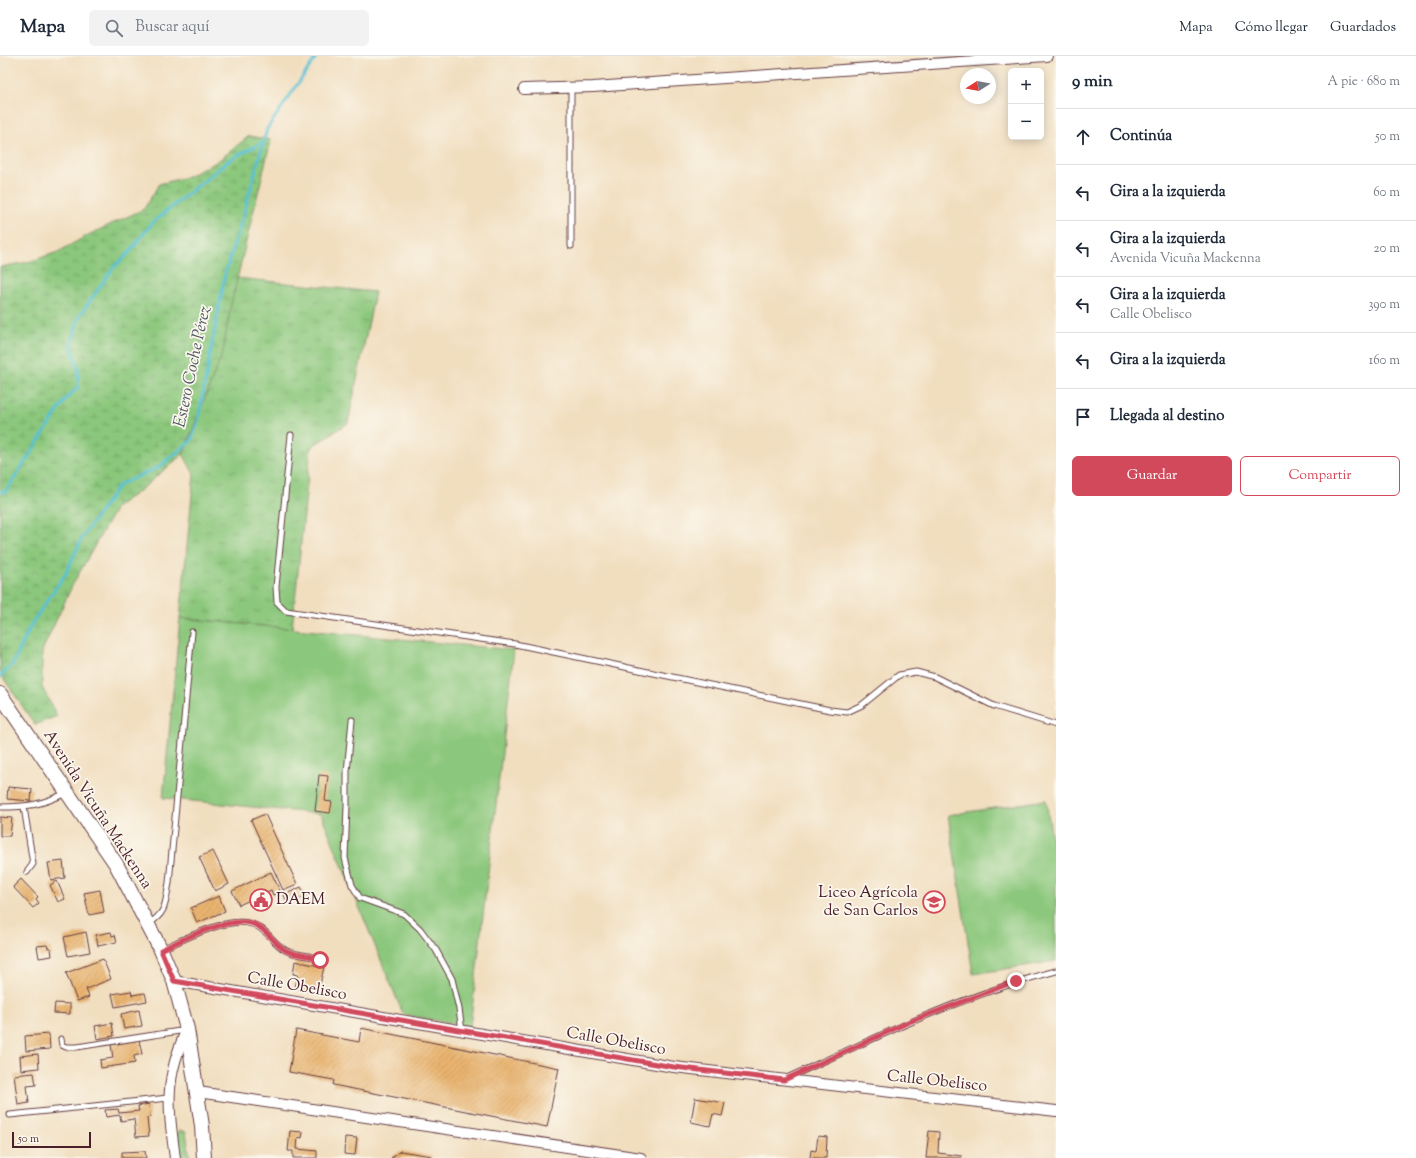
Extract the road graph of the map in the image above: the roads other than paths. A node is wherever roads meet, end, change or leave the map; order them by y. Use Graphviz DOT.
graph roads {
  1 [pos="1047,56"];
  2 [pos="571,87"];
  3 [pos="524,89"];
  4 [pos="571,246"];
  5 [pos="291,435"];
  6 [pos="192,632"];
  7 [pos="0,694"];
  8 [pos="352,720"];
  9 [pos="1056,725"];
  10 [pos="66,793"];
  11 [pos="0,806"];
  12 [pos="24,807"];
  13 [pos="27,872"];
  14 [pos="148,924"];
  15 [pos="161,950"];
  16 [pos="320,960"];
  17 [pos="1056,971"];
  18 [pos="174,981"];
  19 [pos="187,1029"];
  20 [pos="462,1031"];
  21 [pos="61,1039"];
  22 [pos="784,1080"];
  23 [pos="198,1092"];
  24 [pos="168,1098"];
  25 [pos="1056,1111"];
  26 [pos="10,1115"];
  27 [pos="175,1158"];
  28 [pos="204,1158"];
  29 [pos="641,1158"];
  1 -- 2 [label="street"];
  2 -- 3 [label="street"];
  2 -- 4 [label="lane"];
  5 -- 9 [label="lane"];
  6 -- 14 [label="lane"];
  7 -- 10 [label="main road, Avenida Vicuña Mackenna"];
  8 -- 20 [label="lane"];
  10 -- 12 [label="lane"];
  10 -- 14 [label="main road, Avenida Vicuña Mackenna"];
  11 -- 12 [label="lane"];
  12 -- 13 [label="lane"];
  14 -- 15 [label="main road, Avenida Vicuña Mackenna"];
  15 -- 16 [label="lane"];
  15 -- 18 [label="main road, Avenida Vicuña Mackenna"];
  17 -- 22 [label="lane"];
  18 -- 19 [label="main road, Avenida Vicuña Mackenna"];
  18 -- 20 [label="street, Calle Obelisco"];
  19 -- 21 [label="lane"];
  19 -- 23 [label="main road, Avenida Vicuña Mackenna"];
  19 -- 24 [label="street"];
  20 -- 22 [label="street, Calle Obelisco"];
  22 -- 25 [label="street, Calle Obelisco"];
  23 -- 28 [label="main road, Avenida Vicuña Mackenna"];
  23 -- 29 [label="street"];
  24 -- 26 [label="lane"];
  24 -- 27 [label="street"];
}
